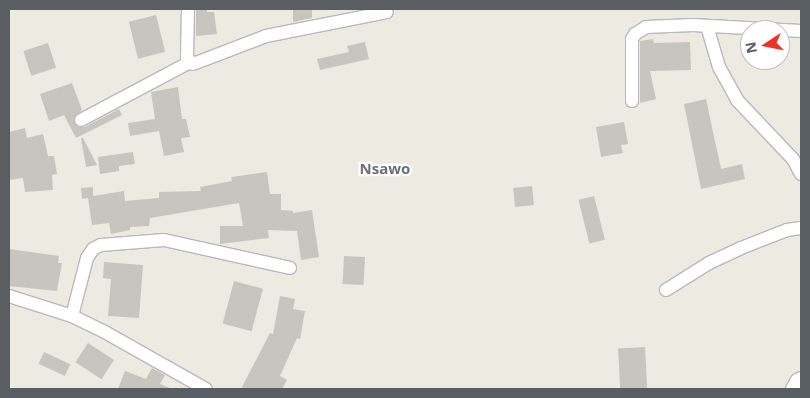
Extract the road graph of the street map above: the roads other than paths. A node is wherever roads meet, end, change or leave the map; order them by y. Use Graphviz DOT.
graph roads {
  1 [pos="188,9"];
  2 [pos="387,12"];
  3 [pos="708,26"];
  4 [pos="801,31"];
  5 [pos="190,62"];
  6 [pos="632,100"];
  7 [pos="81,120"];
  8 [pos="801,174"];
  9 [pos="801,228"];
  10 [pos="290,268"];
  11 [pos="666,290"];
  12 [pos="9,296"];
  13 [pos="72,316"];
  14 [pos="801,378"];
  15 [pos="206,389"];
  16 [pos="792,389"];
  1 -- 5 [label="street"];
  2 -- 5 [label="street"];
  3 -- 4 [label="street"];
  3 -- 6 [label="street"];
  3 -- 8 [label="street"];
  5 -- 7 [label="street"];
  9 -- 11 [label="street"];
  10 -- 13 [label="street"];
  12 -- 13 [label="street"];
  13 -- 15 [label="street"];
  14 -- 16 [label="street"];
}
